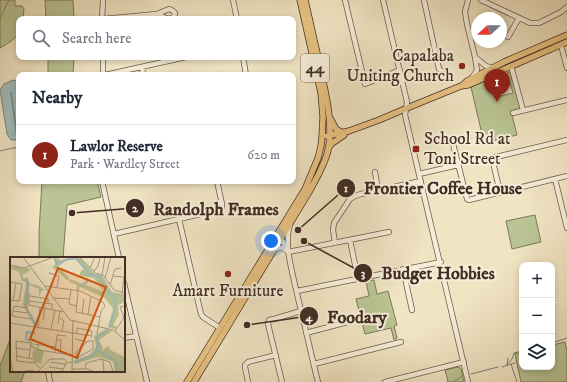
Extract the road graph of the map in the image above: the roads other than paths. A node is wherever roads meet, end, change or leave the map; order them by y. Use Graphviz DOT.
graph roads {
  1 [pos="103,0"];
  2 [pos="232,0"];
  3 [pos="300,0"];
  4 [pos="305,0"];
  5 [pos="345,0"];
  6 [pos="383,0"];
  7 [pos="424,0"];
  8 [pos="468,0"];
  9 [pos="481,0"];
  10 [pos="567,7"];
  11 [pos="156,14"];
  12 [pos="102,16"];
  13 [pos="134,16"];
  14 [pos="236,16"];
  15 [pos="519,18"];
  16 [pos="567,35"];
  17 [pos="508,37"];
  18 [pos="564,44"];
  19 [pos="103,60"];
  20 [pos="173,60"];
  21 [pos="244,60"];
  22 [pos="476,60"];
  23 [pos="511,66"];
  24 [pos="143,67"];
  25 [pos="492,68"];
  26 [pos="567,68"];
  27 [pos="400,70"];
  28 [pos="104,72"];
  29 [pos="119,72"];
  30 [pos="142,72"];
  31 [pos="246,72"];
  32 [pos="434,73"];
  33 [pos="484,74"];
  34 [pos="472,78"];
  35 [pos="461,86"];
  36 [pos="567,100"];
  37 [pos="406,108"];
  38 [pos="523,110"];
  39 [pos="512,113"];
  40 [pos="329,116"];
  41 [pos="345,133"];
  42 [pos="322,137"];
  43 [pos="329,137"];
  44 [pos="452,140"];
  45 [pos="567,140"];
  46 [pos="328,149"];
  47 [pos="458,165"];
  48 [pos="375,172"];
  49 [pos="419,174"];
  50 [pos="567,176"];
  51 [pos="556,179"];
  52 [pos="421,181"];
  53 [pos="103,184"];
  54 [pos="218,184"];
  55 [pos="378,190"];
  56 [pos="500,192"];
  57 [pos="179,219"];
  58 [pos="292,222"];
  59 [pos="567,228"];
  60 [pos="389,232"];
  61 [pos="114,234"];
  62 [pos="279,236"];
  63 [pos="350,240"];
  64 [pos="335,243"];
  65 [pos="288,247"];
  66 [pos="274,250"];
  67 [pos="288,252"];
  68 [pos="118,257"];
  69 [pos="440,262"];
  70 [pos="403,269"];
  71 [pos="358,278"];
  72 [pos="125,287"];
  73 [pos="297,291"];
  74 [pos="412,310"];
  75 [pos="301,311"];
  76 [pos="355,320"];
  77 [pos="220,328"];
  78 [pos="306,333"];
  79 [pos="136,336"];
  80 [pos="125,338"];
  81 [pos="401,342"];
  82 [pos="276,355"];
  83 [pos="464,362"];
  84 [pos="314,364"];
  85 [pos="48,372"];
  86 [pos="396,381"];
  87 [pos="50,382"];
  88 [pos="147,382"];
  89 [pos="187,382"];
  90 [pos="194,382"];
  91 [pos="248,382"];
  92 [pos="282,382"];
  93 [pos="318,382"];
  94 [pos="385,382"];
  95 [pos="468,382"];
  1 -- 12 [label="street"];
  2 -- 14 [label="street"];
  3 -- 42 [label="main road, 44"];
  4 -- 40 [label="main road, 44"];
  5 -- 27 [label="street"];
  6 -- 27 [label="street"];
  7 -- 32 [label="street"];
  8 -- 22 [label="street"];
  9 -- 15 [label="street"];
  10 -- 15 [label="street"];
  11 -- 13 [label="street"];
  15 -- 17 [label="street"];
  16 -- 25 [label="main road"];
  18 -- 23 [label="main road"];
  18 -- 26 [label="street"];
  19 -- 28 [label="street"];
  20 -- 24 [label="street"];
  21 -- 31 [label="street"];
  22 -- 25 [label="street"];
  22 -- 33 [label="street"];
  22 -- 34 [label="street"];
  23 -- 33 [label="main road"];
  23 -- 38 [label="street"];
  24 -- 29 [label="street"];
  24 -- 30 [label="street"];
  25 -- 33 [label="main road"];
  27 -- 37 [label="street"];
  33 -- 34 [label="main road"];
  33 -- 35 [label="main road"];
  34 -- 35 [label="main road"];
  35 -- 37 [label="main road"];
  36 -- 38 [label="street"];
  37 -- 41 [label="main road"];
  37 -- 49 [label="street"];
  38 -- 39 [label="street"];
  40 -- 41 [label="main road"];
  40 -- 43 [label="main road, 44"];
  41 -- 43 [label="main road"];
  41 -- 46 [label="main road"];
  42 -- 43 [label="main road"];
  42 -- 62 [label="main road, 44"];
  43 -- 46 [label="main road, 44"];
  44 -- 47 [label="street"];
  45 -- 56 [label="street"];
  46 -- 58 [label="main road, 44"];
  47 -- 49 [label="street"];
  47 -- 56 [label="street"];
  48 -- 55 [label="street"];
  49 -- 52 [label="street"];
  50 -- 51 [label="street"];
  51 -- 56 [label="street"];
  51 -- 59 [label="street"];
  52 -- 55 [label="street"];
  52 -- 69 [label="street"];
  53 -- 61 [label="street"];
  54 -- 57 [label="street"];
  55 -- 64 [label="street"];
  57 -- 61 [label="street"];
  57 -- 77 [label="street"];
  58 -- 62 [label="main road, 44"];
  58 -- 65 [label="street"];
  60 -- 63 [label="street"];
  61 -- 68 [label="street"];
  62 -- 65 [label="street"];
  62 -- 66 [label="main road, 44"];
  62 -- 67 [label="street"];
  62 -- 77 [label="main road, 44"];
  63 -- 64 [label="street"];
  63 -- 71 [label="street"];
  64 -- 67 [label="street"];
  65 -- 67 [label="street"];
  66 -- 67 [label="street"];
  66 -- 90 [label="main road, 44"];
  67 -- 73 [label="street"];
  69 -- 70 [label="street"];
  69 -- 83 [label="street"];
  70 -- 71 [label="street"];
  70 -- 74 [label="street"];
  71 -- 73 [label="street"];
  72 -- 79 [label="street"];
  73 -- 75 [label="street"];
  75 -- 78 [label="street"];
  75 -- 82 [label="street"];
  76 -- 78 [label="street"];
  77 -- 89 [label="main road, 44"];
  78 -- 84 [label="street"];
  79 -- 80 [label="street"];
  79 -- 88 [label="street"];
  81 -- 84 [label="street"];
  82 -- 91 [label="street"];
  82 -- 92 [label="street"];
  83 -- 86 [label="street"];
  83 -- 95 [label="street"];
  84 -- 93 [label="street"];
  85 -- 87 [label="street"];
  86 -- 94 [label="street"];
}
